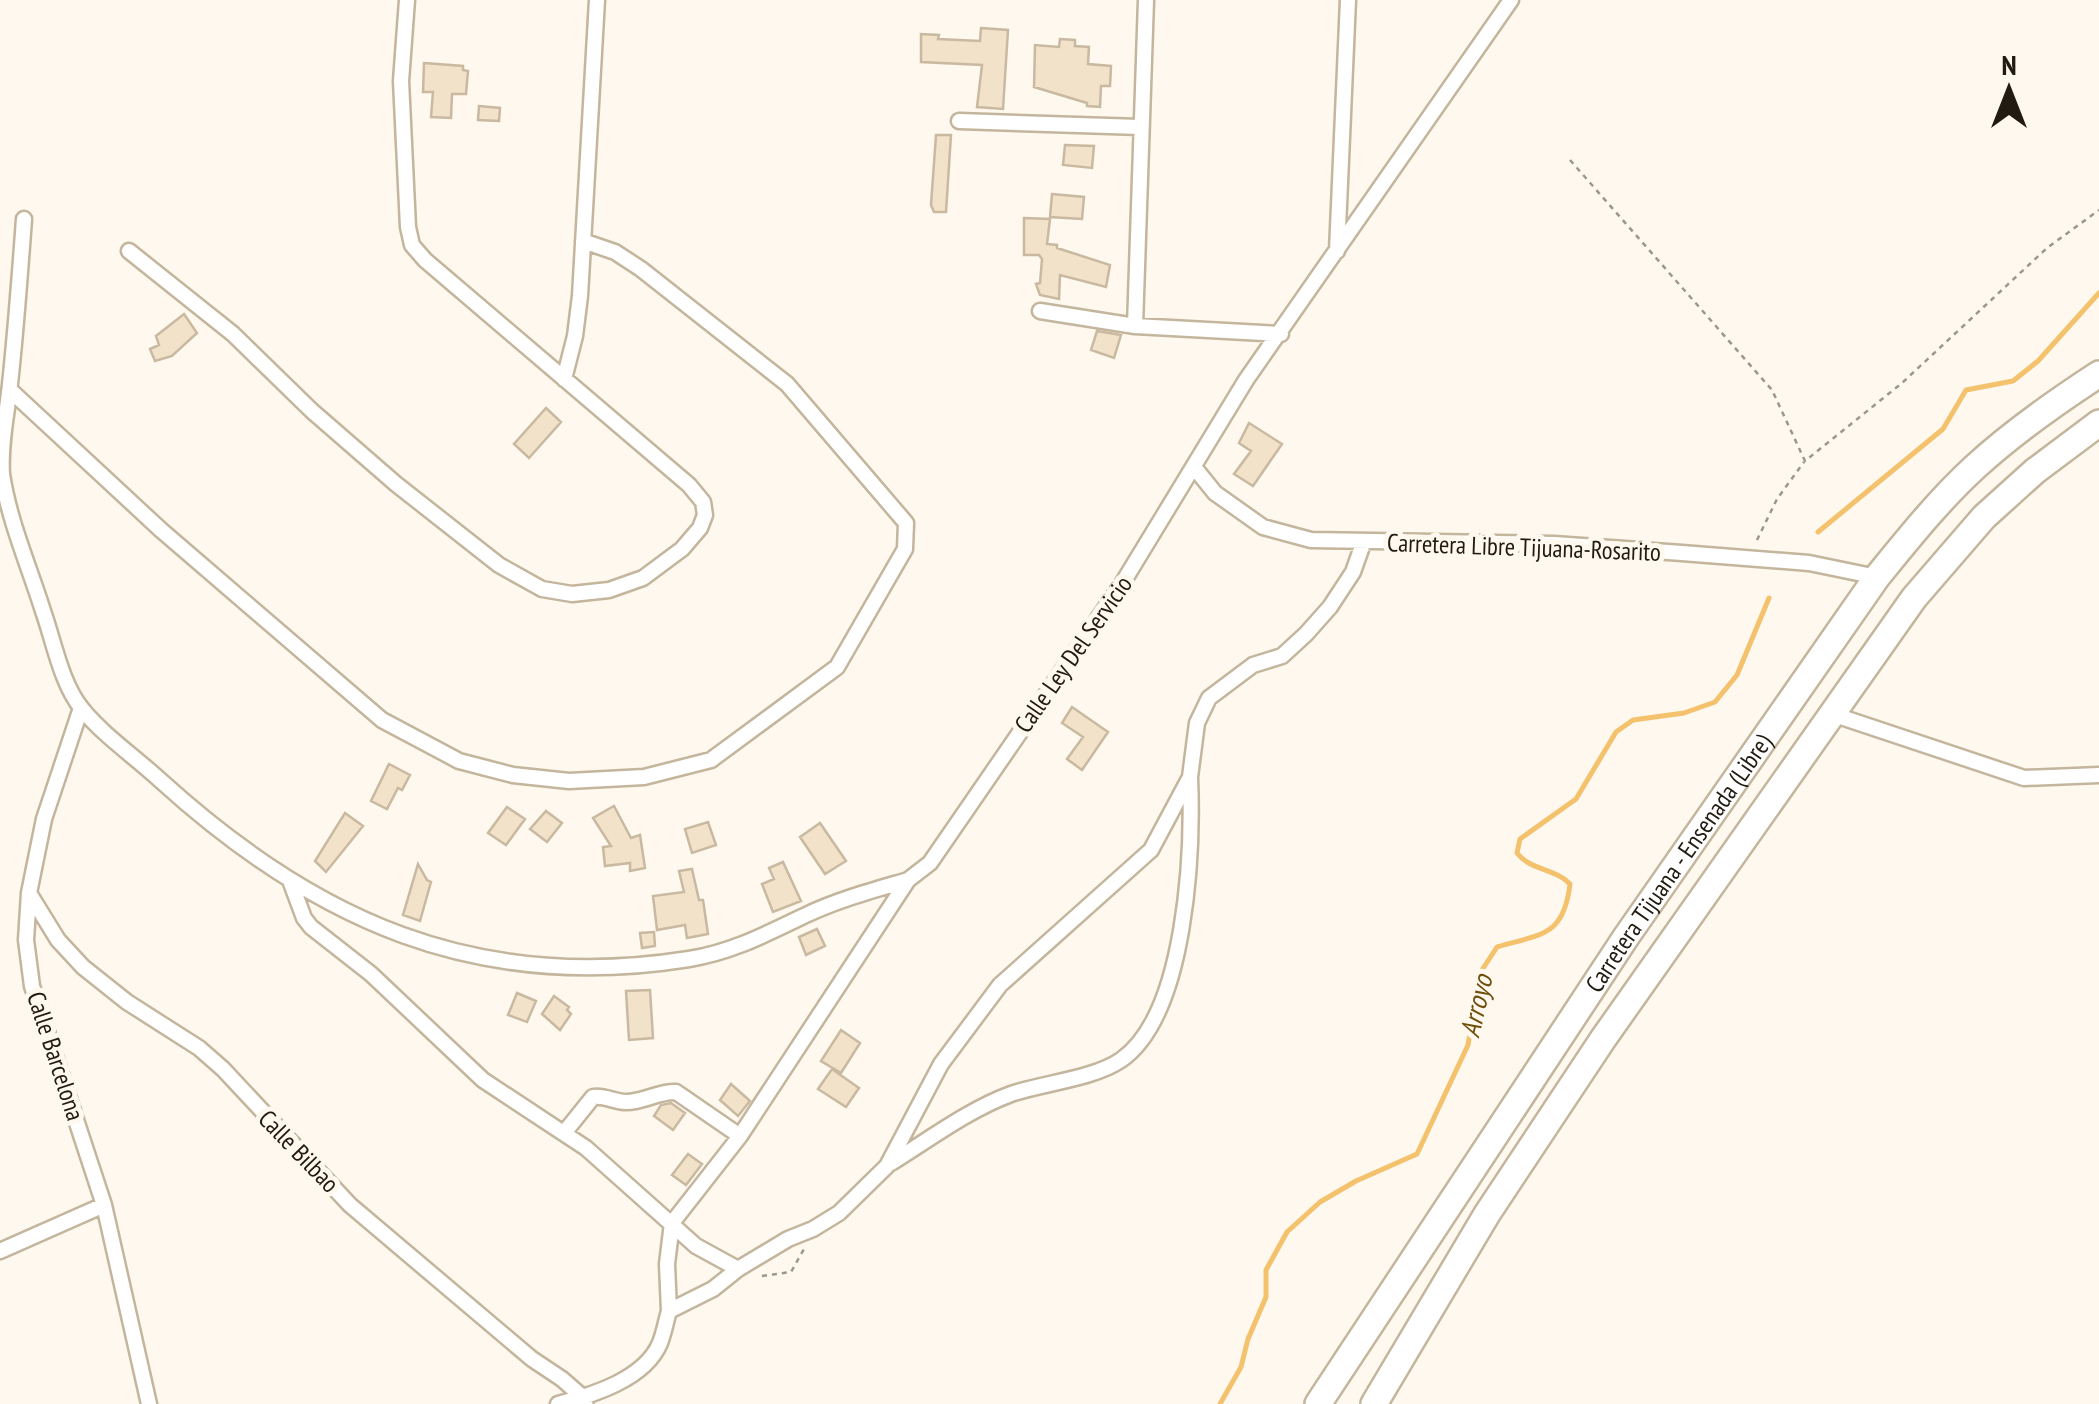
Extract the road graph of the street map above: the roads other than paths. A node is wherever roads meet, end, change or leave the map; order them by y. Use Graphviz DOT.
graph roads {
  1 [pos="407,0"];
  2 [pos="598,0"];
  3 [pos="1146,0"];
  4 [pos="1348,0"];
  5 [pos="1511,0"];
  6 [pos="959,121"];
  7 [pos="1140,127"];
  8 [pos="24,219"];
  9 [pos="583,241"];
  10 [pos="129,251"];
  11 [pos="1337,252"];
  12 [pos="1040,311"];
  13 [pos="1134,326"];
  14 [pos="1281,334"];
  15 [pos="2099,374"];
  16 [pos="564,379"];
  17 [pos="10,390"];
  18 [pos="2099,423"];
  19 [pos="1194,467"];
  20 [pos="1364,541"];
  21 [pos="1877,577"];
  22 [pos="81,708"];
  23 [pos="1832,714"];
  24 [pos="2099,775"];
  25 [pos="1190,776"];
  26 [pos="908,880"];
  27 [pos="291,884"];
  28 [pos="29,892"];
  29 [pos="564,1133"];
  30 [pos="740,1136"];
  31 [pos="887,1166"];
  32 [pos="104,1206"];
  33 [pos="672,1223"];
  34 [pos="0,1251"];
  35 [pos="738,1269"];
  36 [pos="670,1311"];
  37 [pos="586,1401"];
  38 [pos="149,1404"];
  39 [pos="558,1404"];
  40 [pos="1318,1404"];
  41 [pos="1374,1404"];
  1 -- 16 [label="street"];
  2 -- 9 [label="street"];
  3 -- 7 [label="street"];
  4 -- 11 [label="street"];
  5 -- 11 [label="street, Calle Ley Del Servicio"];
  6 -- 7 [label="street"];
  7 -- 13 [label="street"];
  8 -- 17 [label="street"];
  9 -- 16 [label="street"];
  9 -- 17 [label="street"];
  10 -- 16 [label="street"];
  11 -- 14 [label="street, Calle Ley Del Servicio"];
  12 -- 13 [label="street"];
  13 -- 14 [label="street"];
  14 -- 19 [label="street, Calle Ley Del Servicio"];
  15 -- 21 [label="highway, Carretera Tijuana - Ensenada (Libre)"];
  17 -- 22 [label="street"];
  18 -- 23 [label="highway, Carretera Tijuana - Ensenada (Libre)"];
  19 -- 20 [label="street, Carretera Libre Tijuana-Rosarito"];
  19 -- 26 [label="street, Calle Ley Del Servicio"];
  20 -- 21 [label="street, Carretera Libre Tijuana-Rosarito"];
  20 -- 25 [label="street"];
  21 -- 40 [label="highway, Carretera Tijuana - Ensenada (Libre)"];
  22 -- 27 [label="street"];
  22 -- 28 [label="street, Calle Barcelona"];
  23 -- 24 [label="street"];
  23 -- 41 [label="highway, Carretera Tijuana - Ensenada (Libre)"];
  25 -- 31 [label="street"];
  25 -- 31 [label="street"];
  26 -- 27 [label="street"];
  26 -- 30 [label="street, Calle Ley Del Servicio"];
  27 -- 29 [label="street"];
  28 -- 32 [label="street, Calle Barcelona"];
  28 -- 37 [label="street, Calle Bilbao"];
  29 -- 30 [label="street"];
  29 -- 33 [label="street"];
  30 -- 33 [label="street, Calle Ley Del Servicio"];
  31 -- 35 [label="street"];
  32 -- 34 [label="street"];
  32 -- 38 [label="street, Calle Barcelona"];
  33 -- 35 [label="street"];
  33 -- 36 [label="street"];
  35 -- 36 [label="street"];
  36 -- 37 [label="street"];
  37 -- 39 [label="street"];
}
